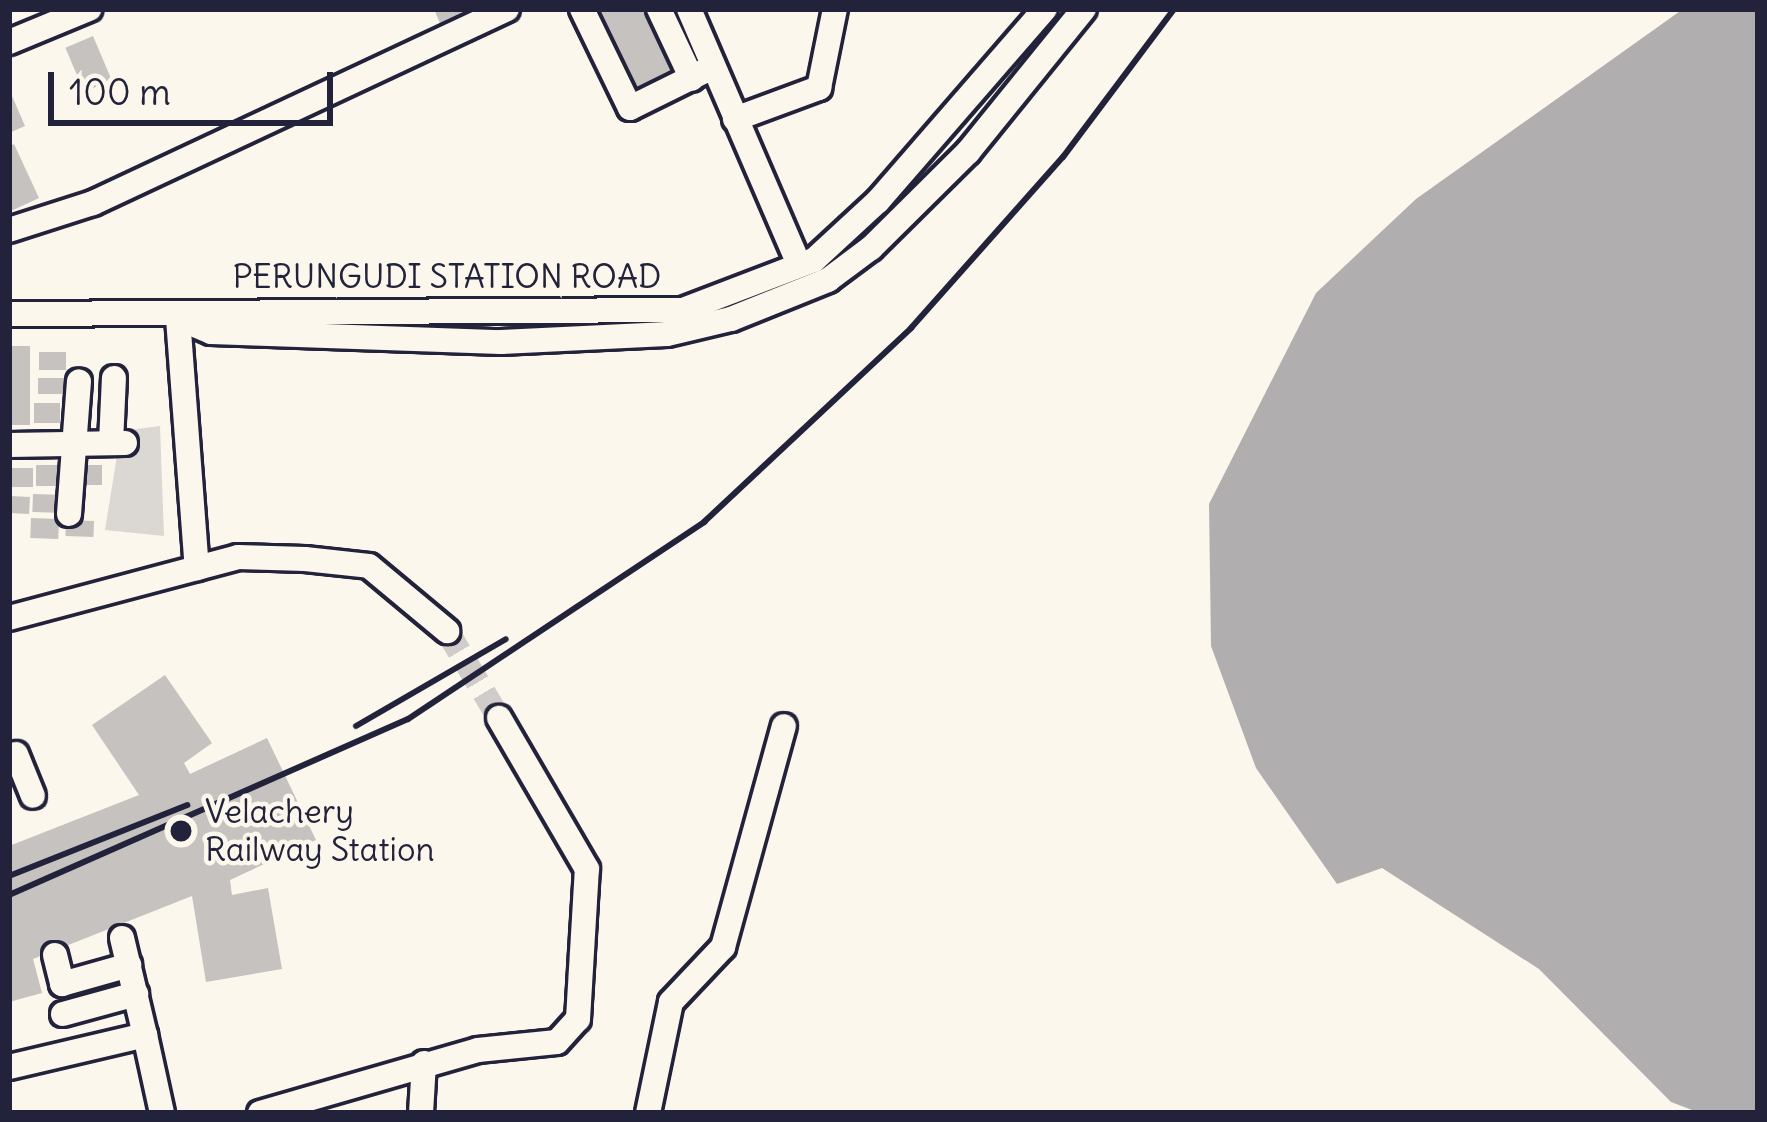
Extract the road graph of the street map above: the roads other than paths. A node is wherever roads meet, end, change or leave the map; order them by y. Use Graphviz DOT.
graph roads {
  1 [pos="89,9"];
  2 [pos="507,9"];
  3 [pos="582,9"];
  4 [pos="659,9"];
  5 [pos="835,9"];
  6 [pos="1084,9"];
  7 [pos="1042,13"];
  8 [pos="687,27"];
  9 [pos="9,42"];
  10 [pos="703,73"];
  11 [pos="735,118"];
  12 [pos="9,230"];
  13 [pos="794,253"];
  14 [pos="9,314"];
  15 [pos="178,318"];
  16 [pos="114,378"];
  17 [pos="79,381"];
  18 [pos="76,443"];
  19 [pos="9,445"];
  20 [pos="69,514"];
  21 [pos="196,568"];
  22 [pos="9,618"];
  23 [pos="447,632"];
  24 [pos="499,718"];
  25 [pos="784,726"];
  26 [pos="11,748"];
  27 [pos="33,796"];
  28 [pos="122,938"];
  29 [pos="55,955"];
  30 [pos="129,965"];
  31 [pos="136,994"];
  32 [pos="63,1014"];
  33 [pos="145,1035"];
  34 [pos="424,1063"];
  35 [pos="9,1067"];
  36 [pos="162,1113"];
  37 [pos="260,1113"];
  38 [pos="421,1113"];
  39 [pos="649,1113"];
  1 -- 9 [label="street"];
  2 -- 12 [label="street"];
  3 -- 10 [label="street"];
  4 -- 8 [label="street"];
  5 -- 11 [label="street"];
  6 -- 15 [label="street, PERUNGUDI STATION ROAD"];
  7 -- 15 [label="street, PERUNGUDI STATION ROAD"];
  8 -- 10 [label="street"];
  10 -- 11 [label="street"];
  11 -- 13 [label="street"];
  14 -- 15 [label="street, PERUNGUDI STATION ROAD"];
  15 -- 21 [label="street"];
  16 -- 18 [label="street"];
  17 -- 18 [label="street"];
  18 -- 19 [label="street"];
  18 -- 20 [label="street"];
  21 -- 22 [label="street"];
  21 -- 23 [label="street"];
  24 -- 34 [label="street"];
  25 -- 39 [label="street"];
  26 -- 27 [label="street"];
  28 -- 30 [label="street"];
  29 -- 30 [label="street"];
  30 -- 31 [label="street"];
  31 -- 32 [label="street"];
  31 -- 33 [label="street"];
  33 -- 35 [label="street"];
  33 -- 36 [label="street"];
  34 -- 37 [label="street"];
  34 -- 38 [label="street"];
}
